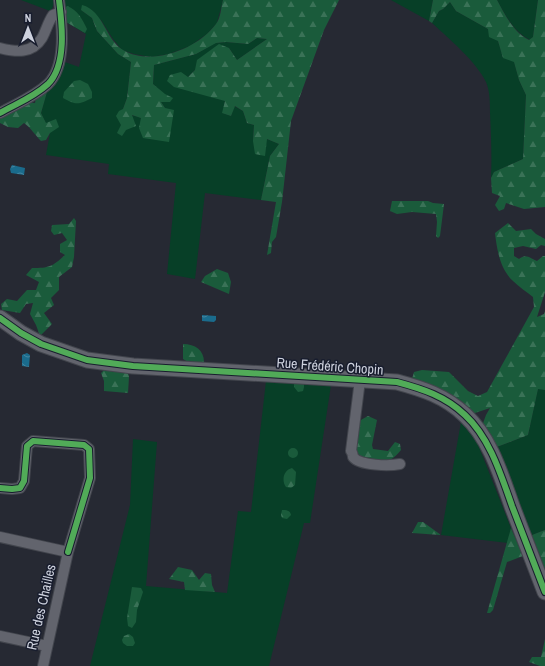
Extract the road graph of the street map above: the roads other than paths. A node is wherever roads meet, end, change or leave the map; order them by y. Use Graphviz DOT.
graph roads {
  1 [pos="59,0"];
  2 [pos="61,12"];
  3 [pos="0,48"];
  4 [pos="0,112"];
  5 [pos="0,318"];
  6 [pos="360,380"];
  7 [pos="400,464"];
  8 [pos="0,488"];
  9 [pos="0,537"];
  10 [pos="68,552"];
  11 [pos="545,592"];
  12 [pos="0,636"];
  13 [pos="47,646"];
  14 [pos="43,666"];
  1 -- 2 [label="street"];
  2 -- 3 [label="street"];
  2 -- 4 [label="street"];
  5 -- 6 [label="street, Rue Frédéric Chopin"];
  6 -- 7 [label="street"];
  6 -- 11 [label="street, Rue Frédéric Chopin"];
  8 -- 10 [label="street"];
  9 -- 10 [label="street, Rue des Chailles"];
  10 -- 13 [label="street, Rue des Chailles"];
  12 -- 13 [label="street"];
  13 -- 14 [label="street, Rue des Chailles"];
}
